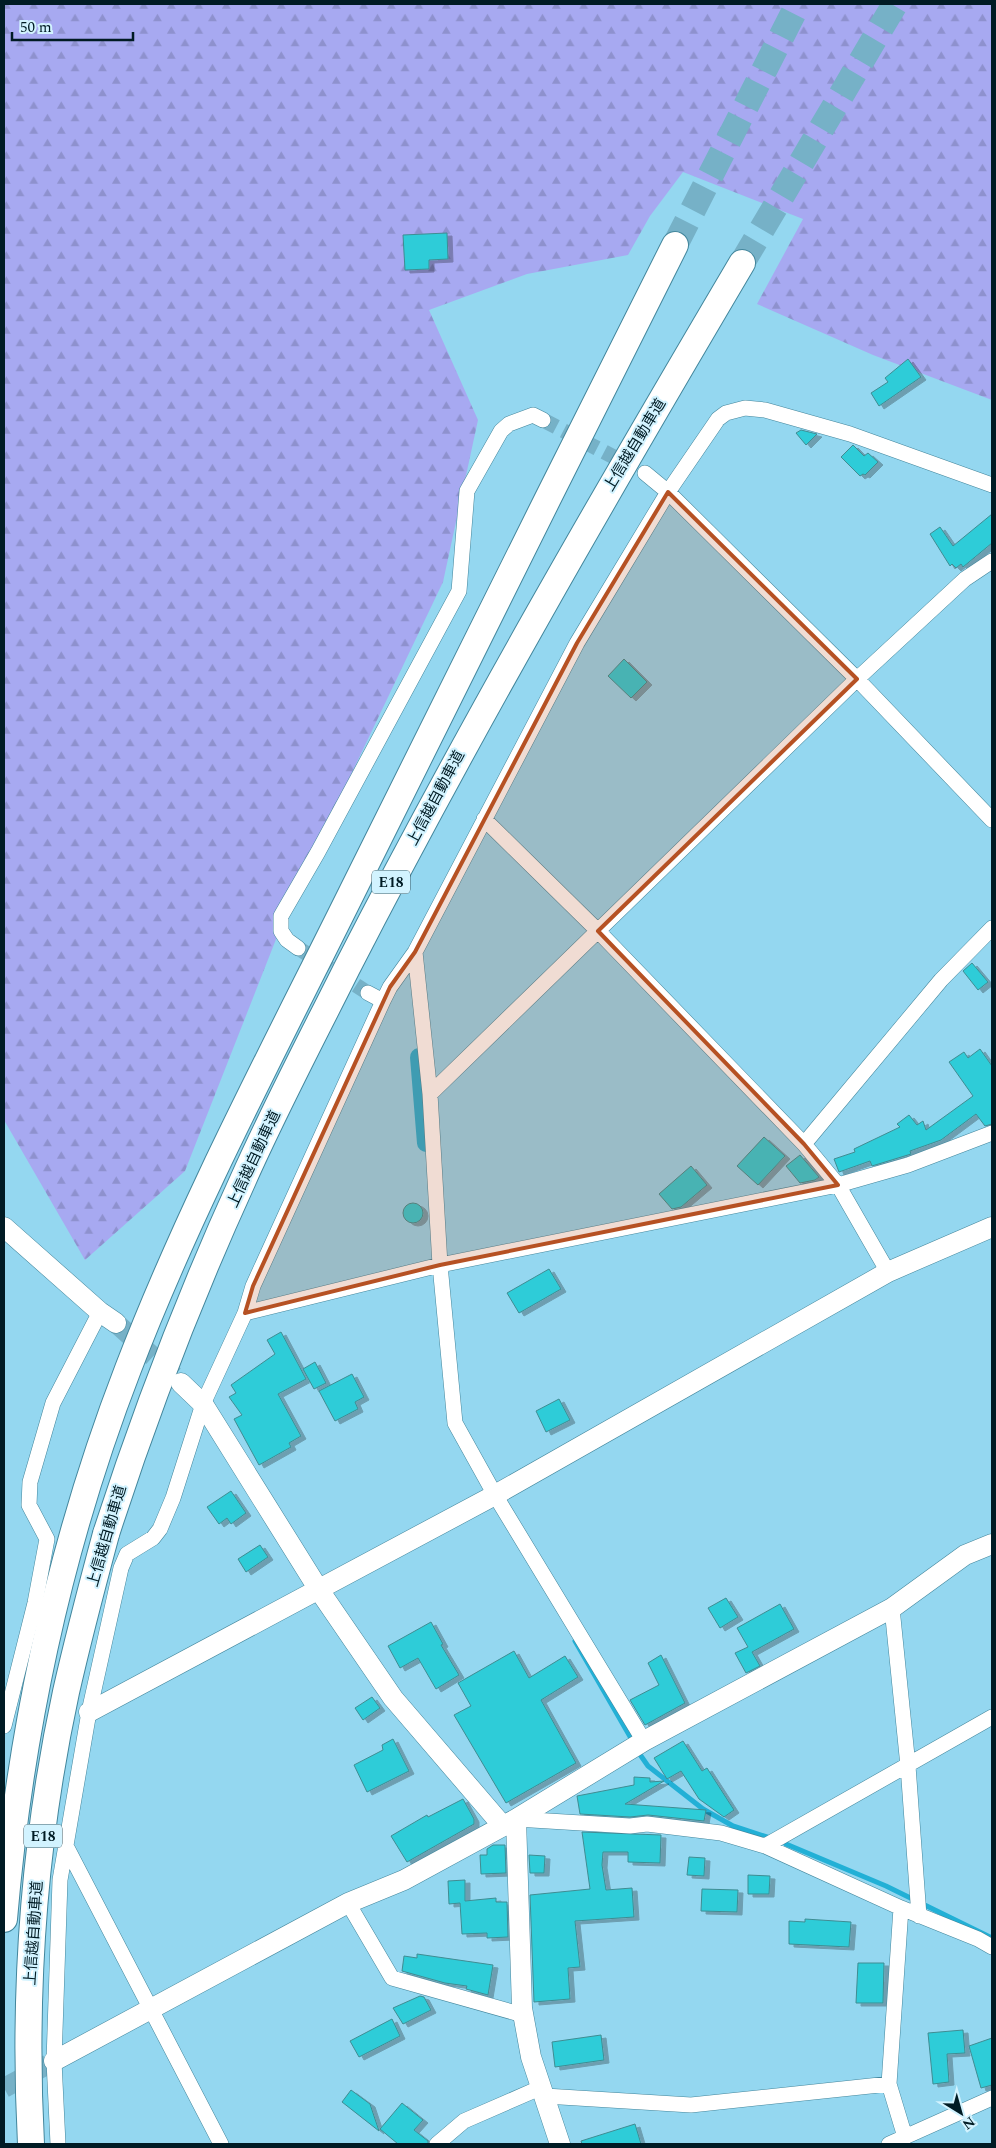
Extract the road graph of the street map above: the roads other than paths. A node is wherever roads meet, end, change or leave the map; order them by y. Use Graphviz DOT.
graph roads {
  1 [pos="674,245"];
  2 [pos="742,263"];
  3 [pos="543,420"];
  4 [pos="646,474"];
  5 [pos="992,485"];
  6 [pos="668,492"];
  7 [pos="992,561"];
  8 [pos="857,679"];
  9 [pos="484,819"];
  10 [pos="992,820"];
  11 [pos="992,928"];
  12 [pos="598,931"];
  13 [pos="298,948"];
  14 [pos="415,952"];
  15 [pos="368,993"];
  16 [pos="383,1001"];
  17 [pos="430,1094"];
  18 [pos="992,1133"];
  19 [pos="804,1144"];
  20 [pos="838,1185"];
  21 [pos="4,1227"];
  22 [pos="992,1227"];
  23 [pos="440,1265"];
  24 [pos="888,1272"];
  25 [pos="245,1313"];
  26 [pos="108,1318"];
  27 [pos="181,1383"];
  28 [pos="202,1404"];
  29 [pos="495,1494"];
  30 [pos="992,1544"];
  31 [pos="318,1590"];
  32 [pos="892,1608"];
  33 [pos="89,1712"];
  34 [pos="992,1717"];
  35 [pos="4,1726"];
  36 [pos="644,1740"];
  37 [pos="908,1766"];
  38 [pos="509,1822"];
  39 [pos="65,1844"];
  40 [pos="766,1846"];
  41 [pos="348,1904"];
  42 [pos="901,1908"];
  43 [pos="919,1916"];
  44 [pos="4,1919"];
  45 [pos="992,1932"];
  46 [pos="978,1939"];
  47 [pos="992,1947"];
  48 [pos="152,2009"];
  49 [pos="523,2015"];
  50 [pos="54,2061"];
  51 [pos="889,2084"];
  52 [pos="543,2091"];
  53 [pos="992,2098"];
  54 [pos="905,2137"];
  55 [pos="31,2144"];
  56 [pos="58,2144"];
  57 [pos="221,2144"];
  58 [pos="438,2144"];
  59 [pos="560,2144"];
  60 [pos="889,2144"];
  1 -- 44 [label="highway, 上信越自動車道 / E18"];
  2 -- 55 [label="highway, 上信越自動車道 / E18, bridge"];
  3 -- 13 [label="street"];
  4 -- 6 [label="street"];
  5 -- 6 [label="street"];
  6 -- 8 [label="street"];
  6 -- 9 [label="street"];
  7 -- 8 [label="street"];
  8 -- 10 [label="street"];
  8 -- 12 [label="street"];
  9 -- 12 [label="street"];
  9 -- 14 [label="street"];
  11 -- 19 [label="street"];
  12 -- 17 [label="street"];
  12 -- 19 [label="street"];
  14 -- 16 [label="street"];
  14 -- 17 [label="street"];
  15 -- 16 [label="street"];
  16 -- 25 [label="street"];
  17 -- 23 [label="street"];
  18 -- 20 [label="street"];
  19 -- 20 [label="street"];
  20 -- 23 [label="street"];
  20 -- 24 [label="street"];
  21 -- 26 [label="street"];
  22 -- 24 [label="street"];
  23 -- 25 [label="street"];
  23 -- 29 [label="street"];
  24 -- 29 [label="street"];
  25 -- 28 [label="street"];
  26 -- 35 [label="street"];
  27 -- 28 [label="street"];
  28 -- 31 [label="street"];
  28 -- 33 [label="street"];
  29 -- 31 [label="street"];
  29 -- 36 [label="street"];
  30 -- 32 [label="street"];
  31 -- 33 [label="street"];
  31 -- 38 [label="street"];
  32 -- 36 [label="street"];
  32 -- 37 [label="street"];
  33 -- 39 [label="street"];
  34 -- 37 [label="street"];
  36 -- 38 [label="street"];
  37 -- 40 [label="street"];
  37 -- 43 [label="street"];
  38 -- 40 [label="street"];
  38 -- 41 [label="street"];
  38 -- 49 [label="street"];
  39 -- 48 [label="street"];
  39 -- 50 [label="street"];
  40 -- 42 [label="street"];
  41 -- 48 [label="street"];
  41 -- 49 [label="street"];
  42 -- 43 [label="street"];
  42 -- 51 [label="street"];
  43 -- 46 [label="street"];
  45 -- 46 [label="street"];
  46 -- 47 [label="street"];
  48 -- 50 [label="street"];
  48 -- 57 [label="street"];
  49 -- 52 [label="street"];
  50 -- 56 [label="street"];
  51 -- 52 [label="street"];
  51 -- 54 [label="street"];
  52 -- 58 [label="street"];
  52 -- 59 [label="street"];
  53 -- 54 [label="street"];
  54 -- 60 [label="street"];
}
